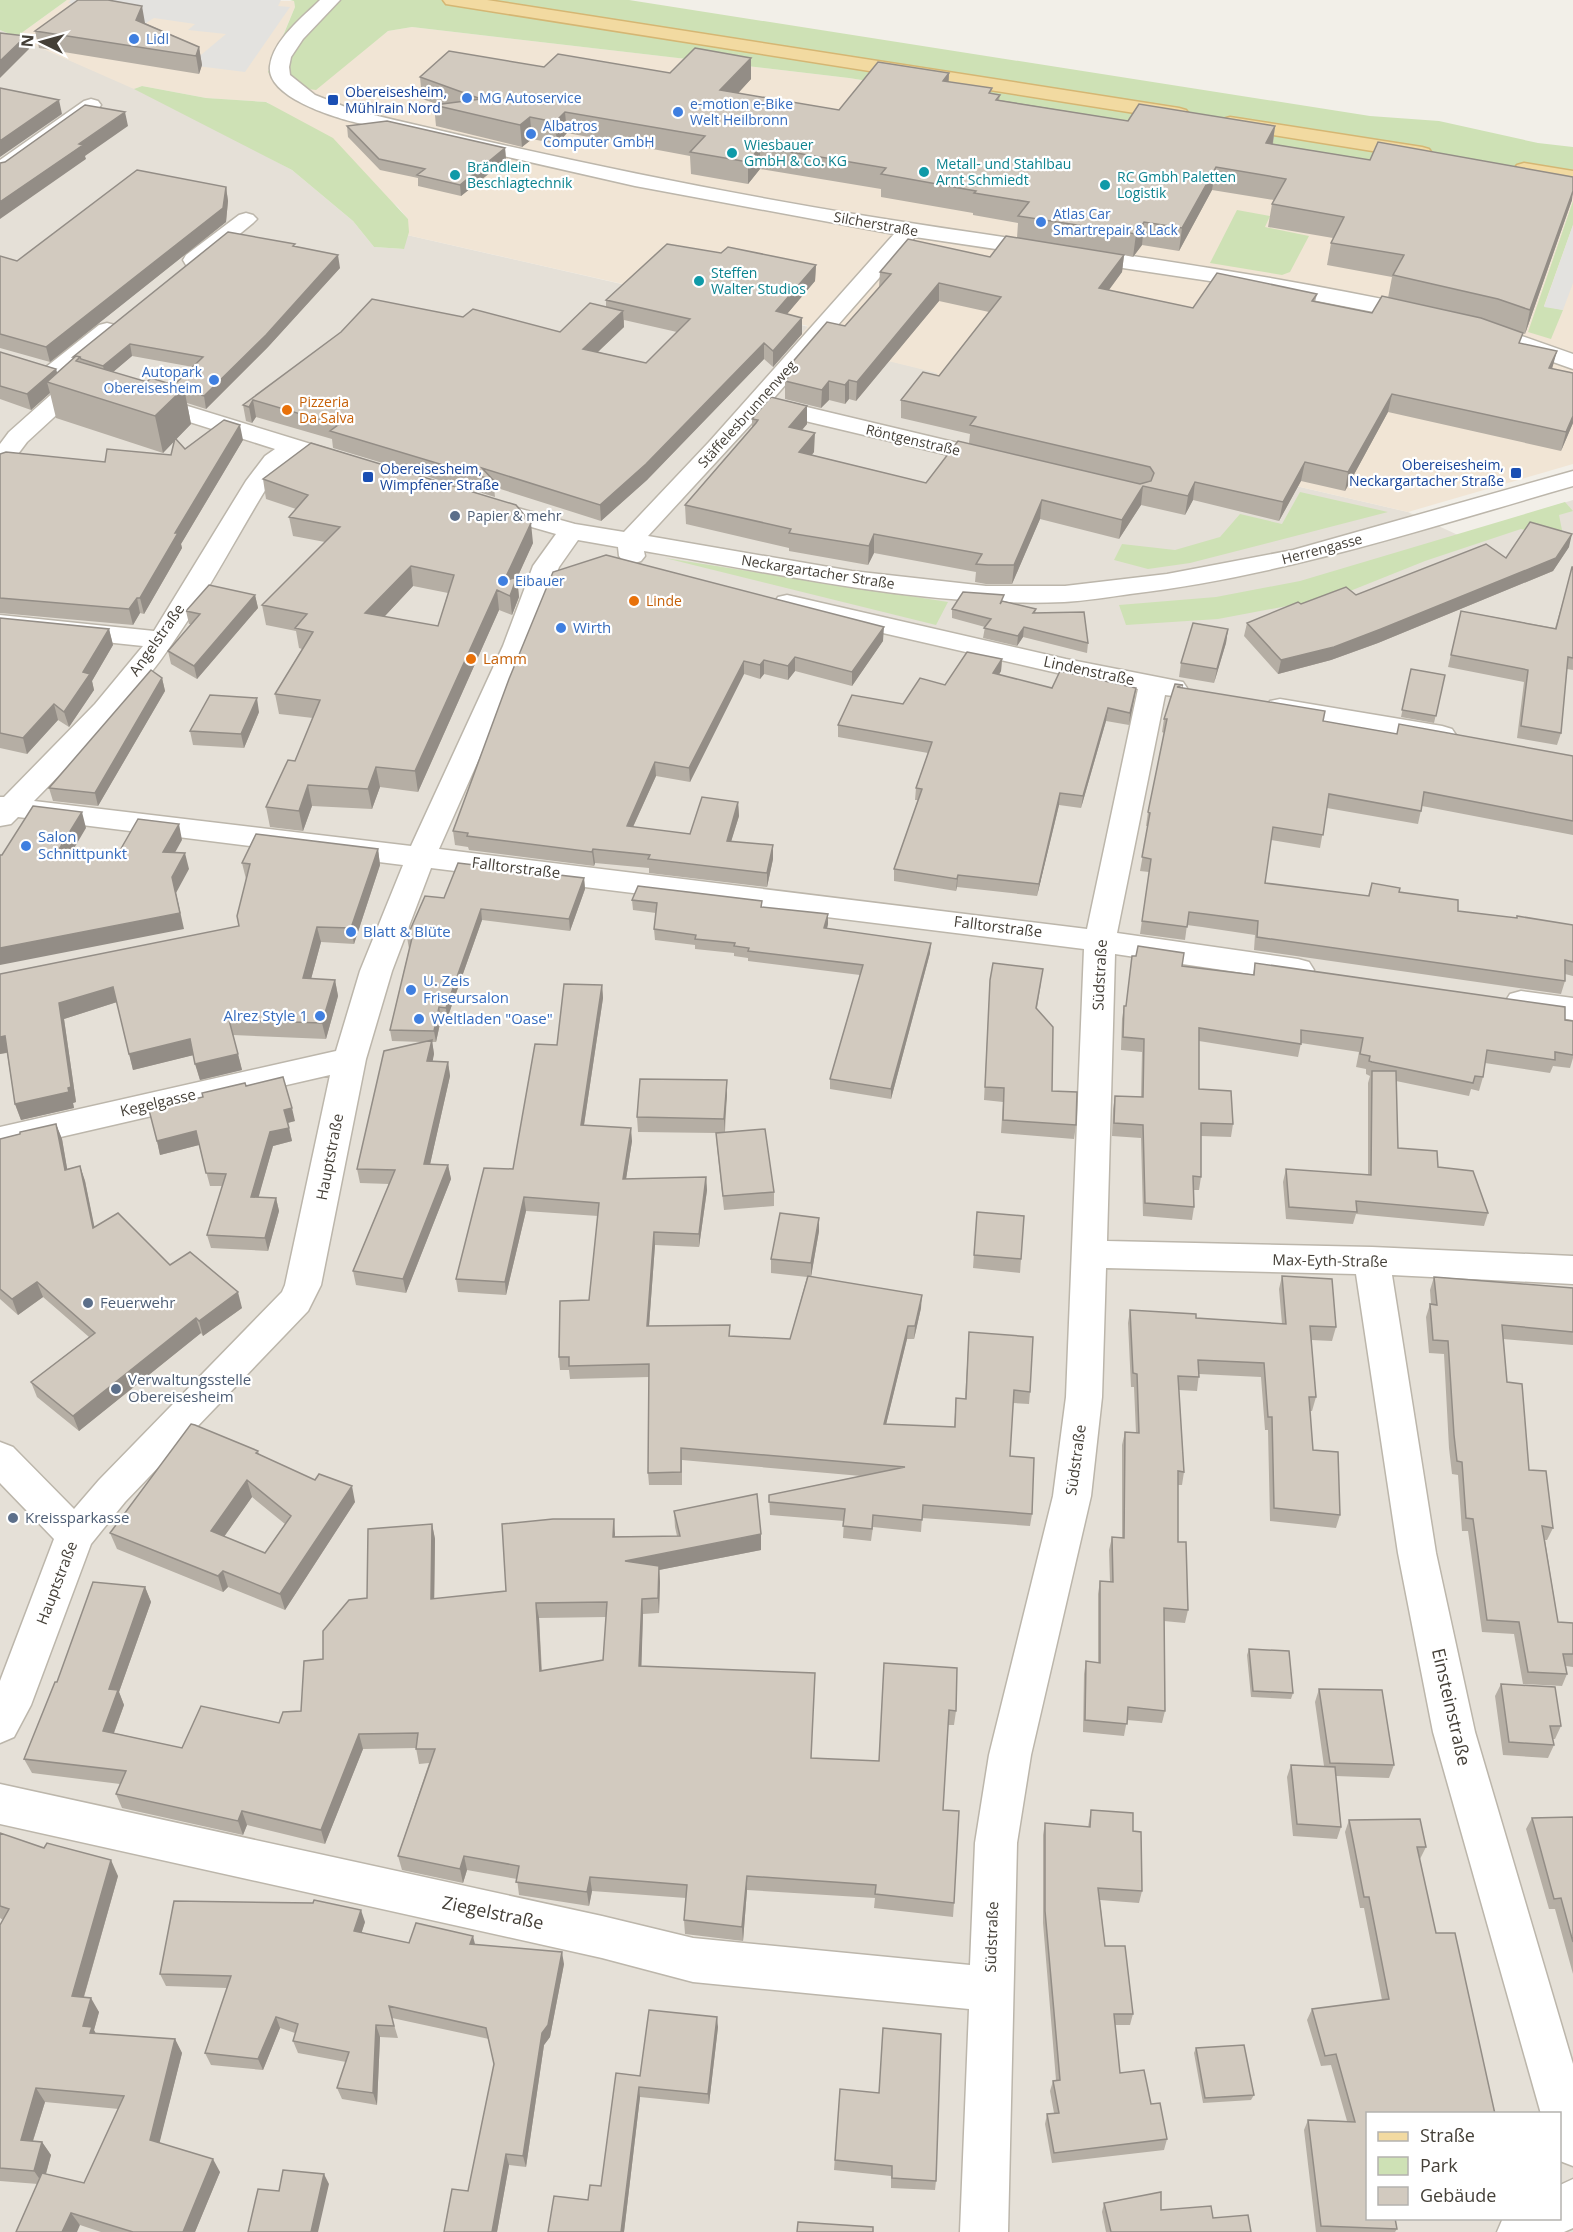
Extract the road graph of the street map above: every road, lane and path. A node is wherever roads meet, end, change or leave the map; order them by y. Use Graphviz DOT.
graph roads {
  1 [pos="332,0"];
  2 [pos="452,0"];
  3 [pos="91,105"];
  4 [pos="1193,116"];
  5 [pos="1217,120"];
  6 [pos="1442,156"];
  7 [pos="1508,167"];
  8 [pos="0,170"];
  9 [pos="1573,177"];
  10 [pos="246,219"];
  11 [pos="909,230"];
  12 [pos="173,277"];
  13 [pos="128,314"];
  14 [pos="1441,319"];
  15 [pos="1463,324"];
  16 [pos="1573,362"];
  17 [pos="103,387"];
  18 [pos="758,403"];
  19 [pos="9,436"];
  20 [pos="293,447"];
  21 [pos="0,461"];
  22 [pos="1023,466"];
  23 [pos="365,468"];
  24 [pos="1573,478"];
  25 [pos="462,499"];
  26 [pos="572,531"];
  27 [pos="630,541"];
  28 [pos="649,570"];
  29 [pos="1065,594"];
  30 [pos="767,598"];
  31 [pos="0,623"];
  32 [pos="161,640"];
  33 [pos="1153,685"];
  34 [pos="1198,693"];
  35 [pos="1256,703"];
  36 [pos="1466,740"];
  37 [pos="4,810"];
  38 [pos="421,856"];
  39 [pos="1100,941"];
  40 [pos="1325,974"];
  41 [pos="1490,997"];
  42 [pos="1573,1009"];
  43 [pos="350,1059"];
  44 [pos="0,1139"];
  45 [pos="1088,1254"];
  46 [pos="1372,1261"];
  47 [pos="1573,1270"];
  48 [pos="0,1458"];
  49 [pos="75,1535"];
  50 [pos="0,1724"];
  51 [pos="0,1804"];
  52 [pos="990,1989"];
  53 [pos="1573,2143"];
  54 [pos="1538,2220"];
  55 [pos="984,2232"];
  56 [pos="1521,2232"];
  1 -- 11 [label="street, Silcherstraße"];
  2 -- 4 [label="main road"];
  3 -- 8 [label="street"];
  5 -- 6 [label="main road"];
  7 -- 9 [label="main road"];
  10 -- 12 [label="street"];
  11 -- 14 [label="street, Silcherstraße"];
  11 -- 18 [label="street, Stäffelesbrunnenweg"];
  13 -- 17 [label="street"];
  15 -- 16 [label="street"];
  17 -- 19 [label="street"];
  17 -- 20 [label="street"];
  18 -- 22 [label="street, Röntgenstraße"];
  18 -- 27 [label="street, Stäffelesbrunnenweg"];
  19 -- 21 [label="street"];
  20 -- 23 [label="street"];
  20 -- 32 [label="street, Angelstraße"];
  24 -- 29 [label="street, Herrengasse"];
  25 -- 26 [label="street, Neckargartacher Straße"];
  26 -- 27 [label="street, Neckargartacher Straße"];
  26 -- 38 [label="street, Hauptstraße"];
  27 -- 28 [label="street"];
  27 -- 29 [label="street, Neckargartacher Straße"];
  30 -- 33 [label="street, Lindenstraße"];
  31 -- 32 [label="street"];
  32 -- 37 [label="street, Angelstraße"];
  33 -- 34 [label="street, Lindenstraße"];
  33 -- 39 [label="street, Südstraße"];
  35 -- 36 [label="street"];
  37 -- 38 [label="street, Falltorstraße"];
  38 -- 39 [label="street, Falltorstraße"];
  38 -- 43 [label="street, Hauptstraße"];
  39 -- 40 [label="street, Falltorstraße"];
  39 -- 45 [label="street, Südstraße"];
  41 -- 42 [label="street"];
  43 -- 44 [label="street, Kegelgasse"];
  43 -- 49 [label="street, Hauptstraße"];
  45 -- 46 [label="street, Max-Eyth-Straße"];
  45 -- 52 [label="street, Südstraße"];
  46 -- 47 [label="street, Max-Eyth-Straße"];
  46 -- 53 [label="street, Einsteinstraße"];
  48 -- 49 [label="street"];
  49 -- 50 [label="street, Hauptstraße"];
  51 -- 52 [label="street, Ziegelstraße"];
  52 -- 55 [label="street, Südstraße"];
  54 -- 56 [label="street"];
}
